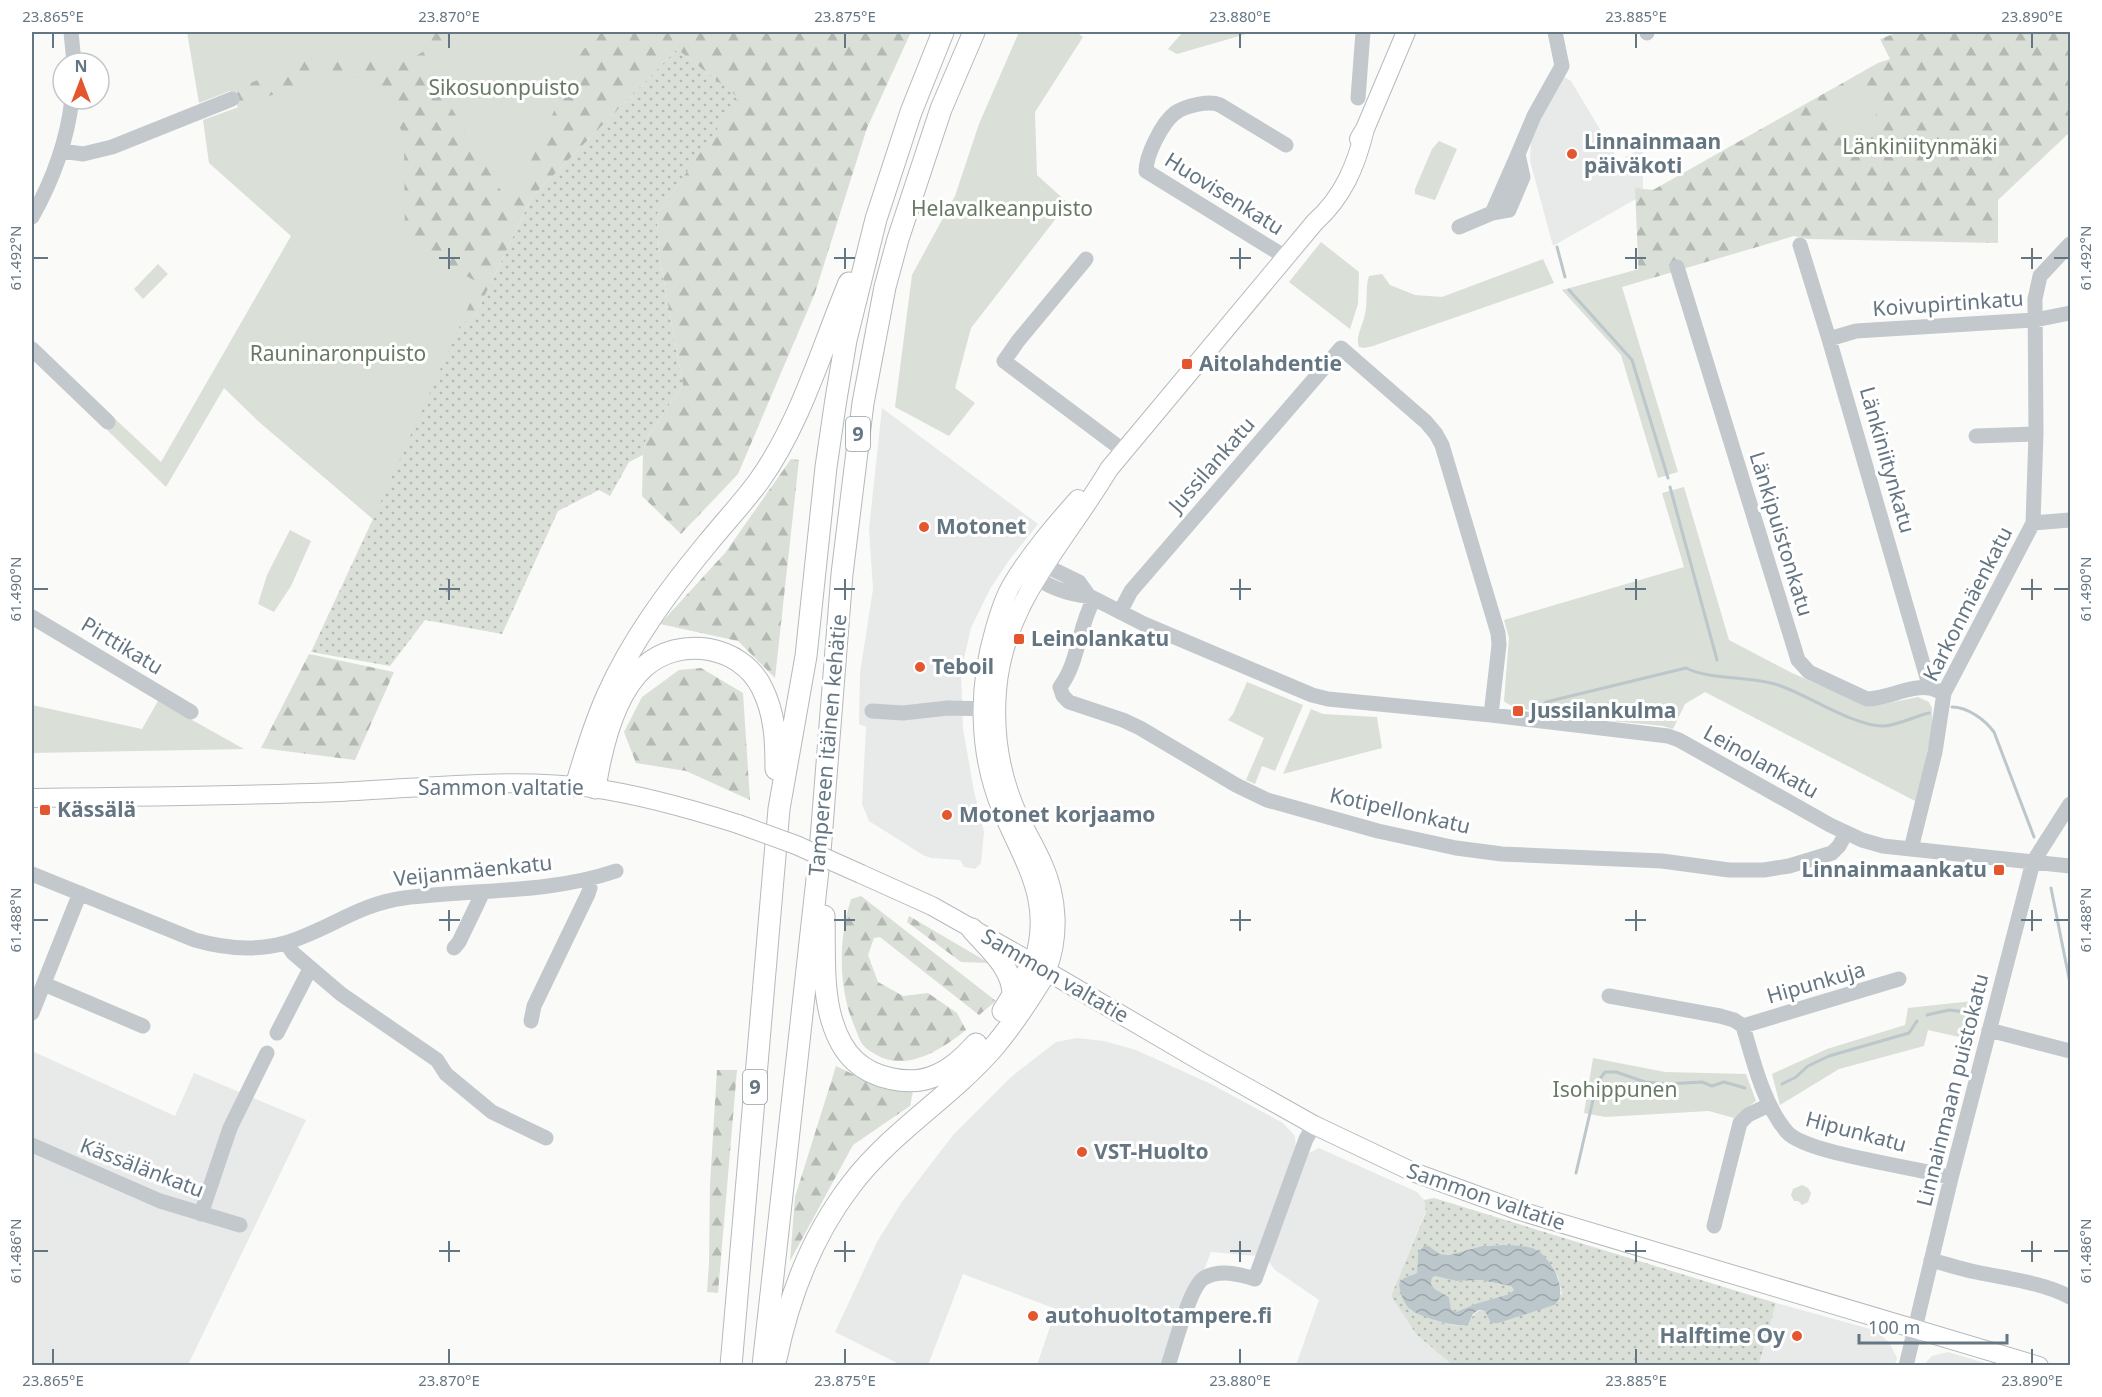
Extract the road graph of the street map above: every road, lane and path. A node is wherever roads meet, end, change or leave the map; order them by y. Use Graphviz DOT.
graph roads {
  1 [pos="71,32"];
  2 [pos="943,32"];
  3 [pos="974,32"];
  4 [pos="1363,32"];
  5 [pos="1406,32"];
  6 [pos="1555,32"];
  7 [pos="73,51"];
  8 [pos="1358,98"];
  9 [pos="232,99"];
  10 [pos="70,111"];
  11 [pos="1286,145"];
  12 [pos="62,151"];
  13 [pos="32,217"];
  14 [pos="876,219"];
  15 [pos="1459,227"];
  16 [pos="1800,244"];
  17 [pos="2070,244"];
  18 [pos="1287,258"];
  19 [pos="1086,259"];
  20 [pos="1677,267"];
  21 [pos="2070,313"];
  22 [pos="2035,320"];
  23 [pos="1829,339"];
  24 [pos="32,349"];
  25 [pos="108,422"];
  26 [pos="2036,434"];
  27 [pos="1976,436"];
  28 [pos="1124,451"];
  29 [pos="2070,520"];
  30 [pos="2033,523"];
  31 [pos="1035,569"];
  32 [pos="1091,597"];
  33 [pos="1120,612"];
  34 [pos="32,617"];
  35 [pos="1937,691"];
  36 [pos="989,709"];
  37 [pos="872,711"];
  38 [pos="191,712"];
  39 [pos="1491,715"];
  40 [pos="586,787"];
  41 [pos="32,798"];
  42 [pos="2070,804"];
  43 [pos="779,809"];
  44 [pos="1846,833"];
  45 [pos="1911,849"];
  46 [pos="820,852"];
  47 [pos="2033,862"];
  48 [pos="2070,866"];
  49 [pos="616,871"];
  50 [pos="32,874"];
  51 [pos="587,880"];
  52 [pos="483,892"];
  53 [pos="80,893"];
  54 [pos="1041,916"];
  55 [pos="972,929"];
  56 [pos="286,942"];
  57 [pos="1001,945"];
  58 [pos="454,948"];
  59 [pos="1040,967"];
  60 [pos="309,969"];
  61 [pos="1899,979"];
  62 [pos="44,984"];
  63 [pos="1610,996"];
  64 [pos="1013,997"];
  65 [pos="32,1013"];
  66 [pos="531,1021"];
  67 [pos="143,1026"];
  68 [pos="1743,1026"];
  69 [pos="1989,1030"];
  70 [pos="277,1033"];
  71 [pos="2070,1051"];
  72 [pos="267,1053"];
  73 [pos="1769,1105"];
  74 [pos="1314,1125"];
  75 [pos="546,1138"];
  76 [pos="32,1145"];
  77 [pos="1951,1178"];
  78 [pos="201,1214"];
  79 [pos="240,1225"];
  80 [pos="1714,1226"];
  81 [pos="1931,1260"];
  82 [pos="2070,1297"];
  83 [pos="1914,1329"];
  84 [pos="731,1365"];
  85 [pos="763,1365"];
  86 [pos="775,1365"];
  87 [pos="1168,1365"];
  88 [pos="1906,1365"];
  89 [pos="2038,1365"];
  1 -- 7 [label="street"];
  2 -- 14 [label="highway, Tampereen itäinen kehätie / 9"];
  3 -- 46 [label="highway, Tampereen itäinen kehätie / 9"];
  4 -- 8 [label="street"];
  5 -- 18 [label="main road"];
  6 -- 15 [label="street"];
  9 -- 12 [label="street"];
  10 -- 12 [label="street"];
  11 -- 18 [label="street, Huovisenkatu"];
  12 -- 13 [label="street"];
  14 -- 40 [label="highway"];
  14 -- 43 [label="highway, Tampereen itäinen kehätie / 9"];
  16 -- 23 [label="street, Länkiniitynkatu"];
  17 -- 22 [label="street, Karkonmäenkatu"];
  18 -- 28 [label="main road"];
  19 -- 28 [label="street"];
  20 -- 35 [label="street, Länkipuistonkatu"];
  21 -- 22 [label="street, Koivupirtinkatu"];
  22 -- 23 [label="street, Koivupirtinkatu"];
  22 -- 26 [label="street, Karkonmäenkatu"];
  23 -- 35 [label="street, Länkiniitynkatu"];
  24 -- 25 [label="street"];
  26 -- 27 [label="street"];
  26 -- 30 [label="street, Karkonmäenkatu"];
  28 -- 31 [label="main road"];
  29 -- 30 [label="street"];
  30 -- 35 [label="street, Karkonmäenkatu"];
  31 -- 32 [label="street, Leinolankatu"];
  31 -- 36 [label="main road"];
  32 -- 33 [label="street, Leinolankatu"];
  32 -- 44 [label="street, Kotipellonkatu"];
  33 -- 39 [label="street, Leinolankatu"];
  33 -- 39 [label="street, Jussilankatu"];
  34 -- 38 [label="street, Pirttikatu"];
  35 -- 45 [label="street, Karkonmäenkatu"];
  36 -- 37 [label="street"];
  36 -- 54 [label="main road"];
  36 -- 59 [label="main road"];
  39 -- 44 [label="street, Leinolankatu"];
  40 -- 41 [label="main road, Sammon valtatie"];
  40 -- 43 [label="highway"];
  40 -- 55 [label="main road, Sammon valtatie, bridge"];
  42 -- 47 [label="street"];
  43 -- 84 [label="highway, Tampereen itäinen kehätie / 9"];
  44 -- 45 [label="street, Leinolankatu"];
  45 -- 47 [label="street, Leinolankatu"];
  46 -- 64 [label="highway"];
  46 -- 85 [label="highway, Tampereen itäinen kehätie / 9"];
  47 -- 48 [label="street, Leinolankatu"];
  47 -- 69 [label="street, Linnainmaan puistokatu"];
  49 -- 51 [label="street, Veijanmäenkatu"];
  50 -- 53 [label="street, Veijanmäenkatu"];
  51 -- 52 [label="street, Veijanmäenkatu"];
  51 -- 66 [label="street"];
  52 -- 56 [label="street, Veijanmäenkatu"];
  52 -- 58 [label="street"];
  53 -- 56 [label="street, Veijanmäenkatu"];
  53 -- 62 [label="street"];
  54 -- 57 [label="main road"];
  54 -- 59 [label="main road"];
  55 -- 57 [label="main road, Sammon valtatie"];
  55 -- 64 [label="highway"];
  56 -- 60 [label="street"];
  57 -- 59 [label="main road, Sammon valtatie"];
  59 -- 64 [label="highway"];
  59 -- 74 [label="main road, Sammon valtatie"];
  59 -- 86 [label="highway"];
  60 -- 70 [label="street"];
  60 -- 75 [label="street"];
  61 -- 68 [label="street, Hipunkuja"];
  62 -- 65 [label="street"];
  62 -- 67 [label="street"];
  63 -- 68 [label="street"];
  68 -- 73 [label="street, Hipunkatu"];
  69 -- 71 [label="street"];
  69 -- 77 [label="street, Linnainmaan puistokatu"];
  72 -- 78 [label="street"];
  73 -- 77 [label="street, Hipunkatu"];
  73 -- 80 [label="street"];
  74 -- 83 [label="main road, Sammon valtatie"];
  74 -- 87 [label="street"];
  76 -- 78 [label="street, Kässälänkatu"];
  77 -- 81 [label="street, Linnainmaan puistokatu"];
  78 -- 79 [label="street, Kässälänkatu"];
  81 -- 82 [label="street"];
  81 -- 83 [label="street, Linnainmaan puistokatu"];
  83 -- 88 [label="street, Linnainmaan puistokatu"];
  83 -- 89 [label="main road, Sammon valtatie"];
}
